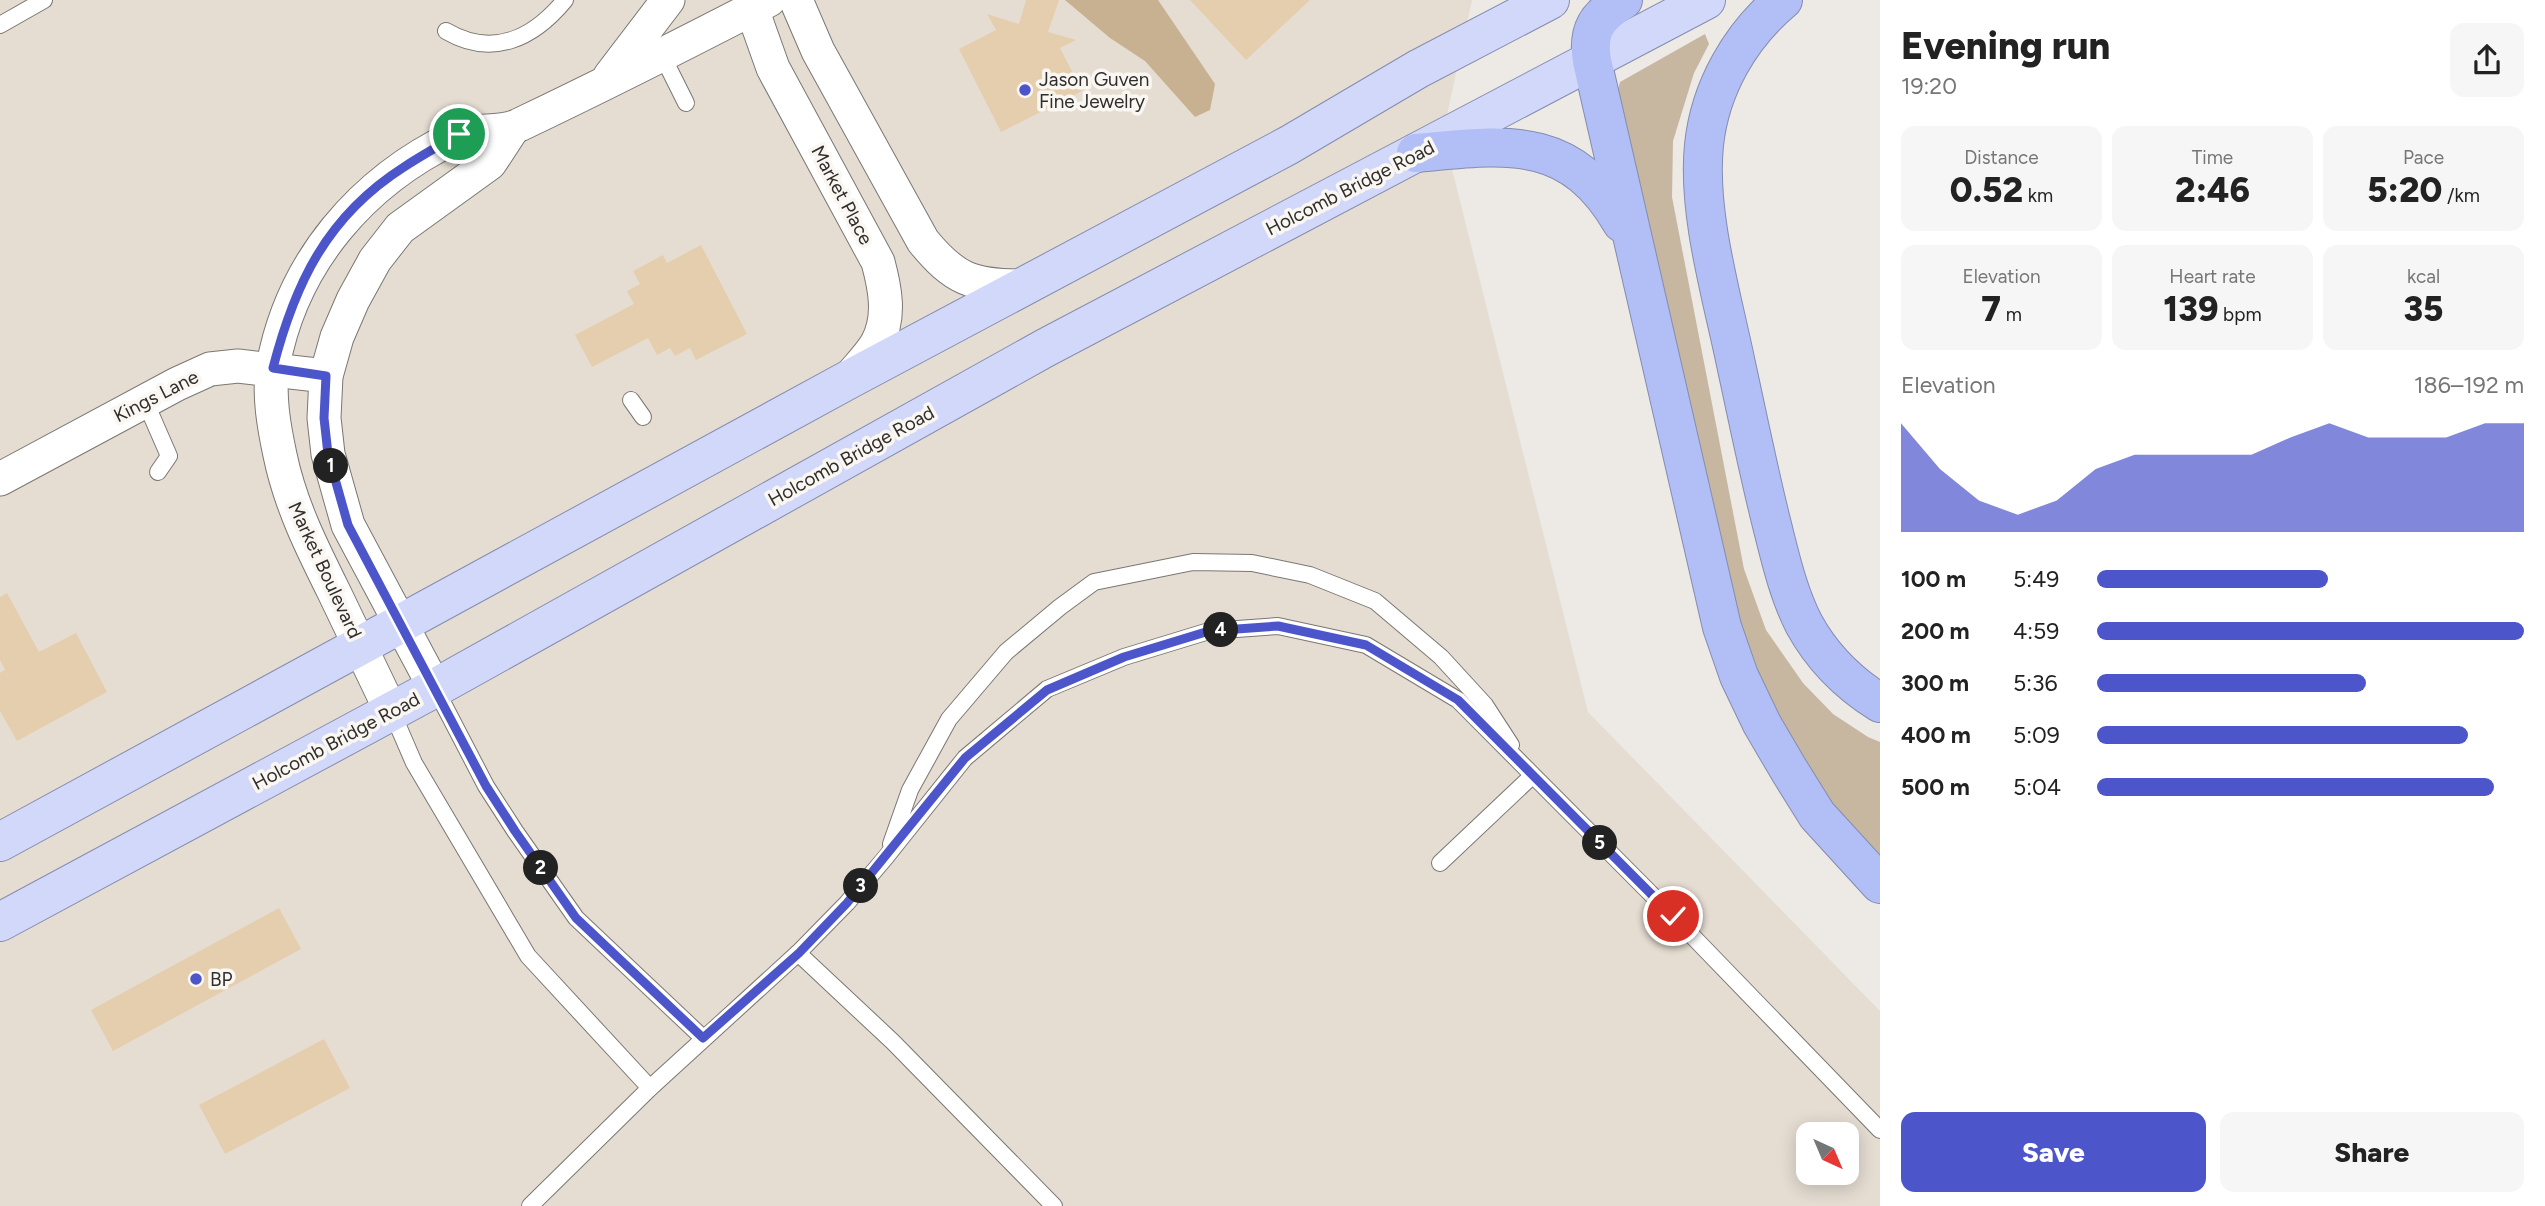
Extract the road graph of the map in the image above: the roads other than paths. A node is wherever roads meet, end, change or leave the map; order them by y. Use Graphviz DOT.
graph roads {
  1 [pos="44,0"];
  2 [pos="565,0"];
  3 [pos="668,0"];
  4 [pos="796,0"];
  5 [pos="1550,0"];
  6 [pos="1623,0"];
  7 [pos="1706,0"];
  8 [pos="1783,0"];
  9 [pos="760,4"];
  10 [pos="0,25"];
  11 [pos="446,31"];
  12 [pos="662,55"];
  13 [pos="1592,61"];
  14 [pos="604,85"];
  15 [pos="686,103"];
  16 [pos="513,128"];
  17 [pos="1416,153"];
  18 [pos="1639,260"];
  19 [pos="1022,286"];
  20 [pos="273,368"];
  21 [pos="326,376"];
  22 [pos="848,380"];
  23 [pos="631,400"];
  24 [pos="145,401"];
  25 [pos="643,417"];
  26 [pos="158,472"];
  27 [pos="0,480"];
  28 [pos="401,624"];
  29 [pos="360,647"];
  30 [pos="435,688"];
  31 [pos="1880,703"];
  32 [pos="391,711"];
  33 [pos="1532,776"];
  34 [pos="0,842"];
  35 [pos="886,858"];
  36 [pos="1440,863"];
  37 [pos="1880,884"];
  38 [pos="0,922"];
  39 [pos="799,953"];
  40 [pos="703,1038"];
  41 [pos="650,1088"];
  42 [pos="1880,1130"];
  43 [pos="530,1206"];
  44 [pos="1054,1206"];
  1 -- 10 [label="lane"];
  2 -- 11 [label="lane"];
  3 -- 14 [label="street, Market Boulevard"];
  4 -- 19 [label="street"];
  5 -- 19 [label="main road"];
  6 -- 13 [label="highway"];
  7 -- 13 [label="main road, Holcomb Bridge Road"];
  8 -- 31 [label="highway"];
  9 -- 12 [label="street, Market Boulevard"];
  9 -- 22 [label="street, Market Place"];
  12 -- 14 [label="street, Market Boulevard"];
  12 -- 15 [label="lane"];
  13 -- 17 [label="main road, Holcomb Bridge Road"];
  13 -- 18 [label="highway"];
  14 -- 16 [label="street, Market Boulevard"];
  16 -- 20 [label="street, Market Boulevard"];
  16 -- 21 [label="street, Market Boulevard"];
  17 -- 18 [label="highway"];
  17 -- 30 [label="main road, Holcomb Bridge Road"];
  18 -- 37 [label="highway"];
  19 -- 22 [label="main road"];
  20 -- 21 [label="street, Kings Lane"];
  20 -- 24 [label="street, Kings Lane"];
  20 -- 29 [label="street, Market Boulevard"];
  21 -- 28 [label="street, Market Boulevard"];
  22 -- 28 [label="main road"];
  23 -- 25 [label="lane"];
  24 -- 26 [label="lane"];
  24 -- 27 [label="street, Kings Lane"];
  28 -- 29 [label="main road"];
  28 -- 30 [label="street, Market Boulevard"];
  29 -- 32 [label="street, Market Boulevard"];
  29 -- 34 [label="main road"];
  30 -- 32 [label="main road, Holcomb Bridge Road"];
  30 -- 40 [label="lane"];
  32 -- 38 [label="main road, Holcomb Bridge Road"];
  32 -- 41 [label="lane"];
  33 -- 35 [label="lane"];
  33 -- 35 [label="lane"];
  33 -- 36 [label="lane"];
  33 -- 42 [label="lane"];
  35 -- 39 [label="lane"];
  39 -- 40 [label="lane"];
  39 -- 44 [label="lane"];
  40 -- 41 [label="lane"];
  41 -- 43 [label="lane"];
}
